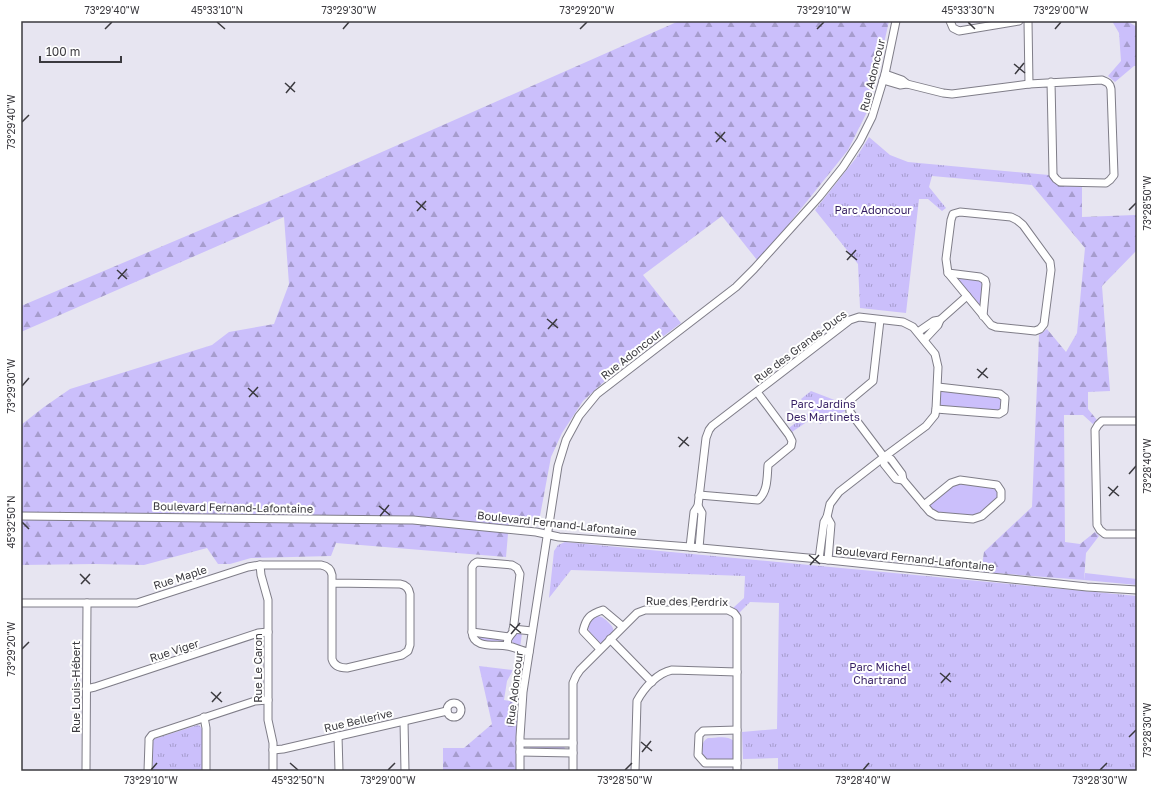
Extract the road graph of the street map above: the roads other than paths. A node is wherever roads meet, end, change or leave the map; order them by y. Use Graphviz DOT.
graph roads {
  1 [pos="896,21"];
  2 [pos="950,21"];
  3 [pos="1018,21"];
  4 [pos="1028,21"];
  5 [pos="884,77"];
  6 [pos="1051,82"];
  7 [pos="1029,84"];
  8 [pos="948,273"];
  9 [pos="967,296"];
  10 [pos="983,316"];
  11 [pos="880,320"];
  12 [pos="940,320"];
  13 [pos="918,332"];
  14 [pos="924,340"];
  15 [pos="938,387"];
  16 [pos="757,392"];
  17 [pos="936,409"];
  18 [pos="1137,421"];
  19 [pos="884,456"];
  20 [pos="699,495"];
  21 [pos="924,505"];
  22 [pos="698,506"];
  23 [pos="21,516"];
  24 [pos="827,517"];
  25 [pos="547,534"];
  26 [pos="1137,534"];
  27 [pos="690,547"];
  28 [pos="699,548"];
  29 [pos="819,559"];
  30 [pos="828,560"];
  31 [pos="260,565"];
  32 [pos="332,583"];
  33 [pos="1137,590"];
  34 [pos="87,603"];
  35 [pos="21,604"];
  36 [pos="622,626"];
  37 [pos="513,629"];
  38 [pos="532,631"];
  39 [pos="268,632"];
  40 [pos="472,632"];
  41 [pos="509,637"];
  42 [pos="610,639"];
  43 [pos="507,646"];
  44 [pos="600,649"];
  45 [pos="529,652"];
  46 [pos="737,672"];
  47 [pos="652,682"];
  48 [pos="86,688"];
  49 [pos="268,700"];
  50 [pos="447,712"];
  51 [pos="204,717"];
  52 [pos="404,721"];
  53 [pos="737,730"];
  54 [pos="338,736"];
  55 [pos="520,743"];
  56 [pos="573,743"];
  57 [pos="273,750"];
  58 [pos="520,752"];
  59 [pos="573,753"];
  60 [pos="737,763"];
  61 [pos="86,771"];
  62 [pos="148,771"];
  63 [pos="206,771"];
  64 [pos="273,771"];
  65 [pos="339,771"];
  66 [pos="405,771"];
  67 [pos="520,771"];
  68 [pos="573,771"];
  69 [pos="635,771"];
  70 [pos="736,771"];
  1 -- 5 [label="street, Rue Adoncour"];
  2 -- 3 [label="street"];
  4 -- 7 [label="street"];
  5 -- 7 [label="street"];
  5 -- 25 [label="street, Rue Adoncour"];
  6 -- 6 [label="street"];
  6 -- 7 [label="street"];
  8 -- 9 [label="street"];
  8 -- 10 [label="street"];
  8 -- 10 [label="street"];
  9 -- 10 [label="street"];
  9 -- 12 [label="street"];
  11 -- 13 [label="street, Rue des Grands-Ducs"];
  11 -- 16 [label="street, Rue des Grands-Ducs"];
  11 -- 19 [label="street"];
  12 -- 13 [label="street"];
  12 -- 14 [label="street"];
  13 -- 14 [label="street, Rue des Grands-Ducs"];
  14 -- 15 [label="street, Rue des Grands-Ducs"];
  15 -- 17 [label="street, Rue des Grands-Ducs"];
  15 -- 17 [label="street"];
  16 -- 20 [label="street, Rue des Grands-Ducs"];
  16 -- 20 [label="street"];
  17 -- 19 [label="street, Rue des Grands-Ducs"];
  18 -- 26 [label="street"];
  19 -- 21 [label="street"];
  19 -- 24 [label="street, Rue des Grands-Ducs"];
  20 -- 22 [label="street, Rue des Grands-Ducs"];
  21 -- 21 [label="street"];
  22 -- 27 [label="street, Rue des Grands-Ducs"];
  22 -- 28 [label="street, Rue des Grands-Ducs"];
  23 -- 25 [label="street, Boulevard Fernand-Lafontaine"];
  24 -- 29 [label="street, Rue des Grands-Ducs"];
  24 -- 30 [label="street, Rue des Grands-Ducs"];
  25 -- 27 [label="street, Boulevard Fernand-Lafontaine"];
  25 -- 38 [label="street, Rue Adoncour"];
  27 -- 28 [label="street, Boulevard Fernand-Lafontaine"];
  28 -- 29 [label="street, Boulevard Fernand-Lafontaine"];
  29 -- 30 [label="street, Boulevard Fernand-Lafontaine"];
  30 -- 33 [label="street, Boulevard Fernand-Lafontaine"];
  31 -- 32 [label="street, Rue Maple"];
  31 -- 34 [label="street, Rue Maple"];
  31 -- 39 [label="street, Rue Le Caron"];
  32 -- 32 [label="street, Rue Maple"];
  34 -- 35 [label="street, Rue Maple"];
  34 -- 48 [label="street, Rue Louis-Hébert"];
  36 -- 42 [label="street, Rue des Perdrix"];
  36 -- 44 [label="street"];
  36 -- 46 [label="street, Rue des Perdrix"];
  37 -- 38 [label="street"];
  37 -- 40 [label="street"];
  37 -- 41 [label="street"];
  38 -- 45 [label="street, Rue Adoncour"];
  39 -- 48 [label="street, Rue Viger"];
  39 -- 49 [label="street, Rue Le Caron"];
  40 -- 41 [label="street"];
  40 -- 43 [label="street"];
  41 -- 43 [label="street"];
  42 -- 44 [label="street, Rue des Perdrix"];
  42 -- 47 [label="street"];
  43 -- 45 [label="street"];
  44 -- 56 [label="street, Rue des Perdrix"];
  45 -- 55 [label="street, Rue Adoncour"];
  46 -- 47 [label="street"];
  46 -- 53 [label="street, Rue des Perdrix"];
  47 -- 69 [label="street"];
  48 -- 61 [label="street, Rue Louis-Hébert"];
  49 -- 51 [label="street"];
  49 -- 57 [label="street, Rue Le Caron"];
  50 -- 52 [label="street, Rue Bellerive"];
  51 -- 62 [label="street"];
  51 -- 63 [label="street"];
  52 -- 54 [label="street, Rue Bellerive"];
  52 -- 66 [label="street"];
  53 -- 60 [label="street, Rue des Perdrix"];
  53 -- 60 [label="street"];
  54 -- 57 [label="street, Rue Bellerive"];
  54 -- 65 [label="street"];
  55 -- 56 [label="street"];
  55 -- 58 [label="street, Rue Adoncour"];
  56 -- 59 [label="street, Rue des Perdrix"];
  57 -- 64 [label="street, Rue Le Caron"];
  58 -- 59 [label="street"];
  58 -- 67 [label="street, Rue Adoncour"];
  59 -- 68 [label="street, Rue des Perdrix"];
  60 -- 70 [label="street, Rue des Perdrix"];
}
